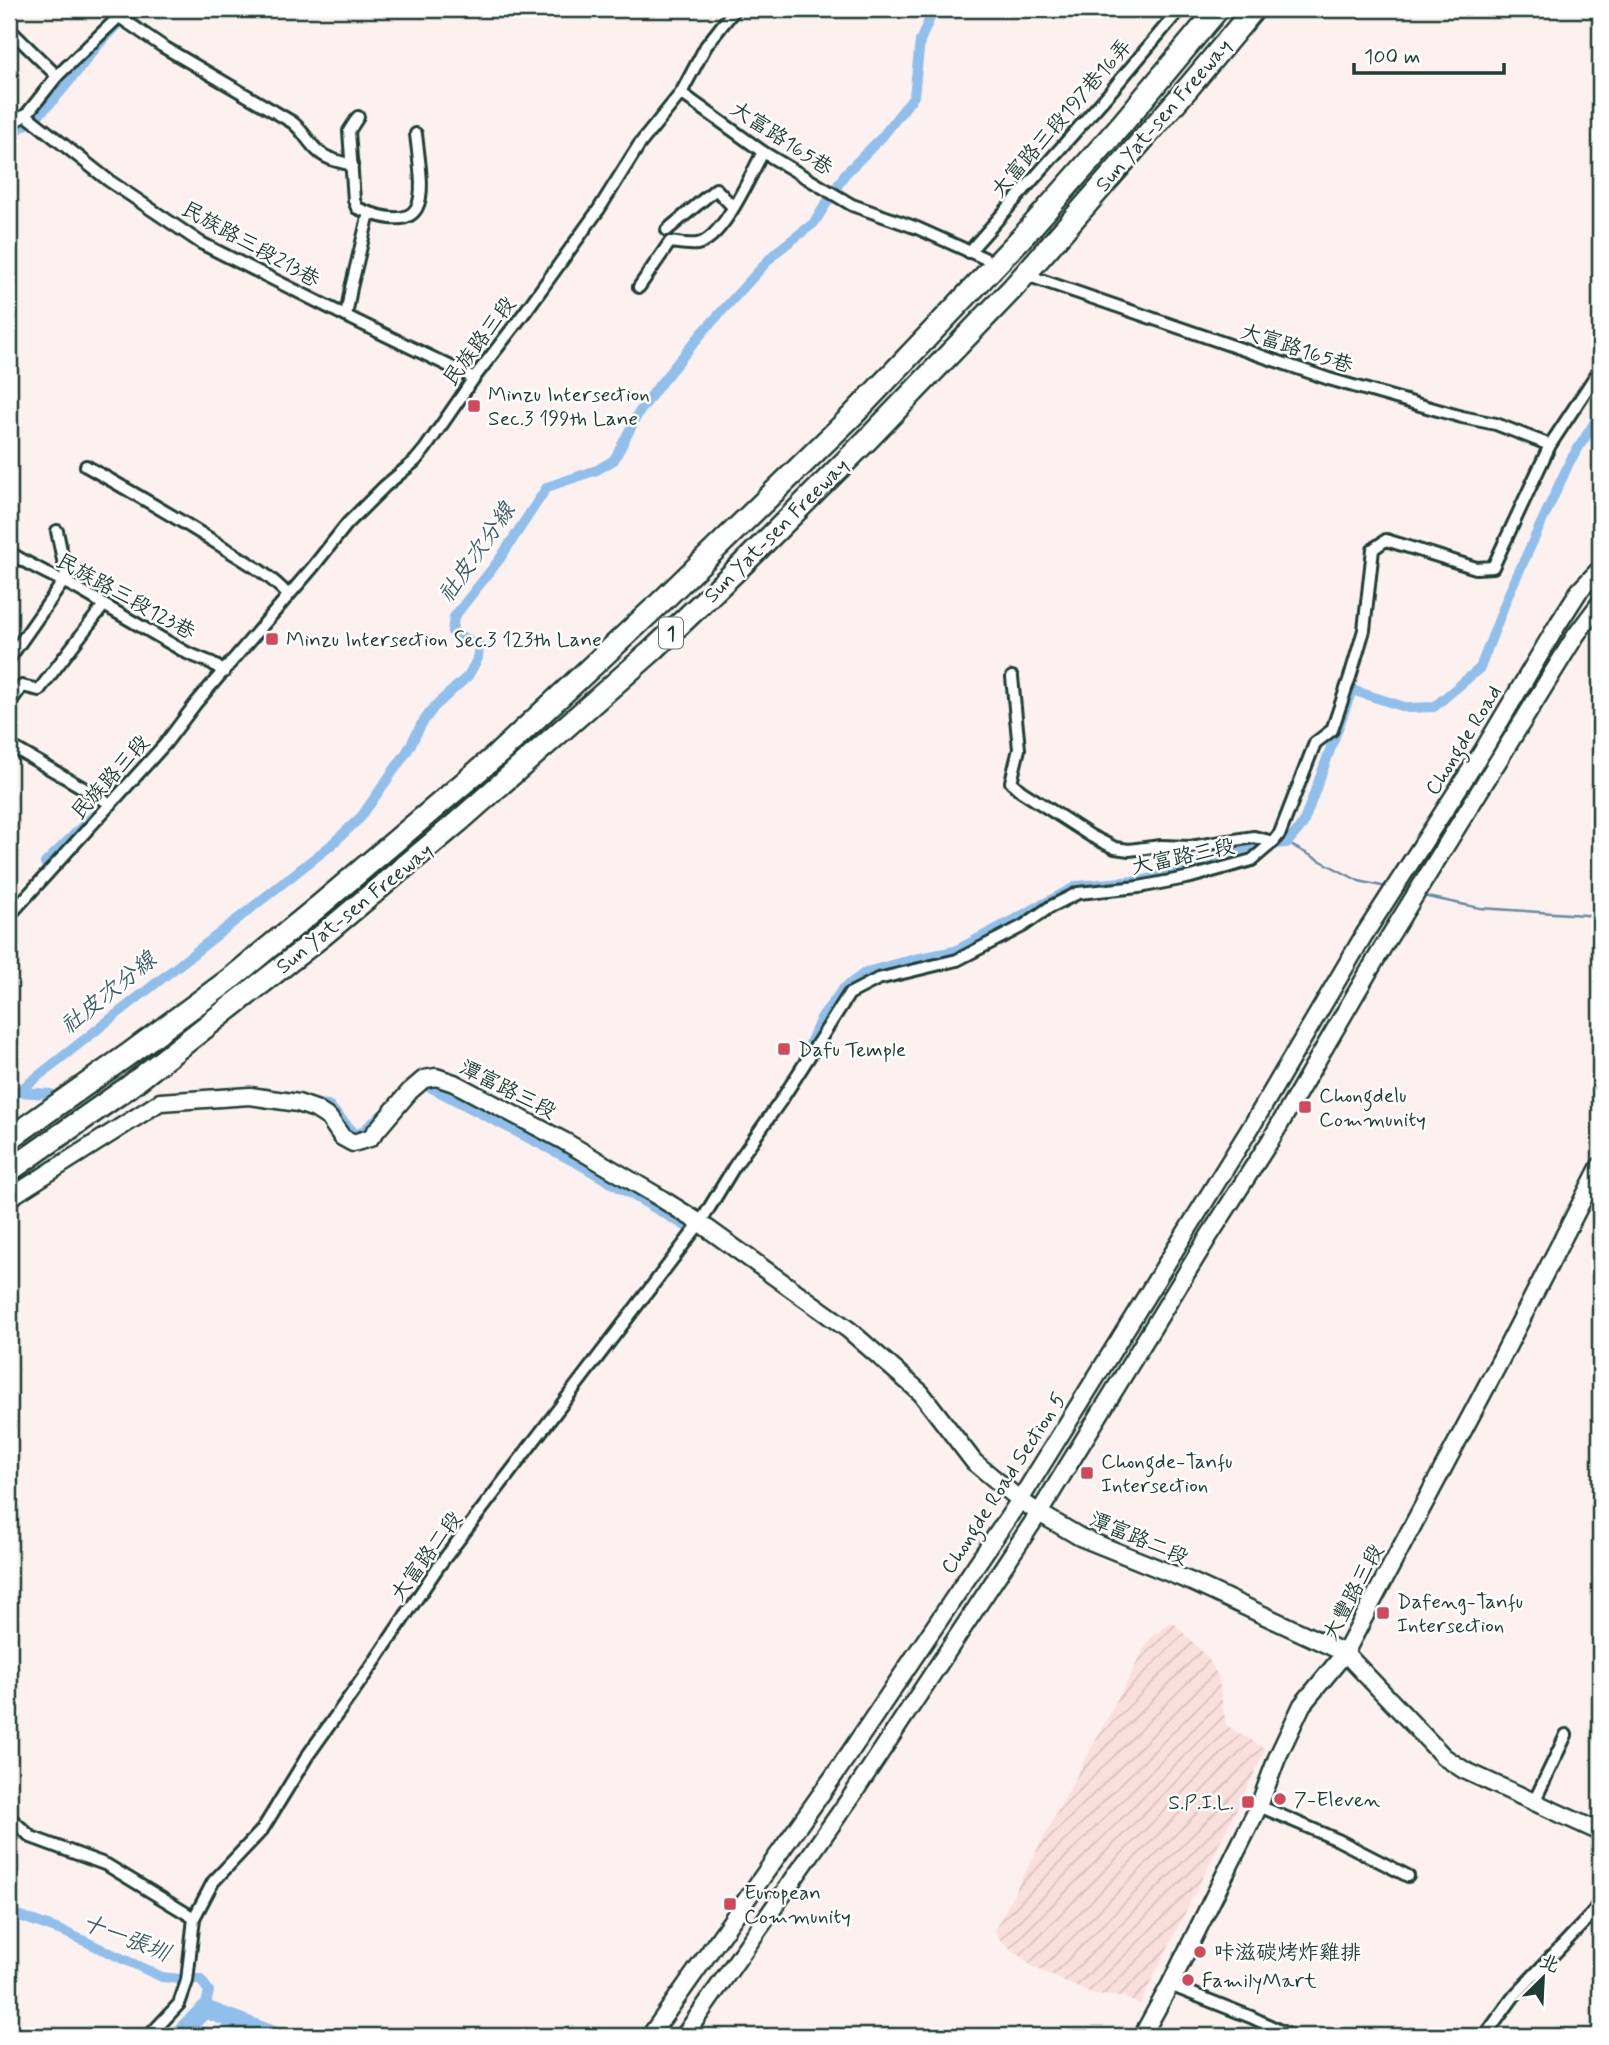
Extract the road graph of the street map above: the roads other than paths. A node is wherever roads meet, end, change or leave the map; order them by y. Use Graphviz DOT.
graph roads {
  1 [pos="735,9"];
  2 [pos="1180,9"];
  3 [pos="1219,9"];
  4 [pos="1254,9"];
  5 [pos="122,12"];
  6 [pos="9,29"];
  7 [pos="57,76"];
  8 [pos="681,93"];
  9 [pos="26,115"];
  10 [pos="358,117"];
  11 [pos="9,124"];
  12 [pos="416,135"];
  13 [pos="763,152"];
  14 [pos="352,164"];
  15 [pos="733,207"];
  16 [pos="369,213"];
  17 [pos="667,230"];
  18 [pos="969,251"];
  19 [pos="984,258"];
  20 [pos="1035,278"];
  21 [pos="639,287"];
  22 [pos="346,316"];
  23 [pos="1600,369"];
  24 [pos="474,378"];
  25 [pos="1550,444"];
  26 [pos="86,466"];
  27 [pos="57,531"];
  28 [pos="9,552"];
  29 [pos="1600,569"];
  30 [pos="66,583"];
  31 [pos="288,595"];
  32 [pos="1600,603"];
  33 [pos="104,605"];
  34 [pos="9,659"];
  35 [pos="224,672"];
  36 [pos="1012,677"];
  37 [pos="9,704"];
  38 [pos="9,745"];
  39 [pos="111,804"];
  40 [pos="1273,842"];
  41 [pos="9,916"];
  42 [pos="1364,935"];
  43 [pos="9,1139"];
  44 [pos="1600,1166"];
  45 [pos="9,1171"];
  46 [pos="9,1198"];
  47 [pos="700,1223"];
  48 [pos="1020,1500"];
  49 [pos="1039,1513"];
  50 [pos="1345,1653"];
  51 [pos="1566,1735"];
  52 [pos="1534,1802"];
  53 [pos="1259,1806"];
  54 [pos="9,1817"];
  55 [pos="1600,1832"];
  56 [pos="1408,1876"];
  57 [pos="1600,1901"];
  58 [pos="194,1918"];
  59 [pos="1170,1985"];
  60 [pos="149,2036"];
  61 [pos="650,2036"];
  62 [pos="684,2036"];
  63 [pos="1142,2036"];
  64 [pos="1291,2036"];
  65 [pos="1485,2036"];
  1 -- 8 [label="street, 民族路三段"];
  2 -- 18 [label="street, 大富路三段197巷16弄"];
  3 -- 43 [label="highway, Sun Yat-sen Freeway / 1"];
  4 -- 45 [label="highway, Sun Yat-sen Freeway / 1"];
  5 -- 7 [label="street"];
  5 -- 14 [label="street"];
  6 -- 7 [label="street"];
  7 -- 9 [label="street"];
  8 -- 13 [label="street, 大富路165巷"];
  8 -- 24 [label="street, 民族路三段"];
  9 -- 11 [label="street"];
  9 -- 22 [label="street, 民族路三段213巷"];
  10 -- 14 [label="street"];
  12 -- 16 [label="street"];
  13 -- 15 [label="street"];
  13 -- 18 [label="street, 大富路165巷"];
  14 -- 16 [label="street"];
  15 -- 17 [label="street"];
  15 -- 21 [label="street"];
  16 -- 22 [label="street"];
  18 -- 19 [label="street, 大富路165巷"];
  20 -- 25 [label="street, 大富路165巷"];
  22 -- 24 [label="street, 民族路三段213巷"];
  23 -- 25 [label="street, 大富路三段"];
  24 -- 31 [label="street, 民族路三段"];
  25 -- 40 [label="street, 大富路三段"];
  26 -- 31 [label="street"];
  27 -- 30 [label="street"];
  28 -- 30 [label="street, 民族路三段123巷"];
  29 -- 42 [label="street, Chongde Road"];
  30 -- 33 [label="street, 民族路三段123巷"];
  30 -- 34 [label="street"];
  31 -- 35 [label="street, 民族路三段"];
  32 -- 49 [label="street, Chongde Road"];
  33 -- 35 [label="street, 民族路三段123巷"];
  33 -- 37 [label="street"];
  35 -- 39 [label="street, 民族路三段"];
  36 -- 40 [label="street"];
  38 -- 39 [label="street"];
  39 -- 41 [label="street, 民族路三段"];
  40 -- 47 [label="street, 大富路三段"];
  42 -- 48 [label="street, Chongde Road Section 5"];
  44 -- 50 [label="street, 大豐路三段"];
  46 -- 47 [label="street, 潭富路三段"];
  47 -- 48 [label="street, 潭富路二段"];
  47 -- 58 [label="street, 大富路二段"];
  48 -- 49 [label="street, 潭富路二段"];
  48 -- 61 [label="street, Chongde Road Section 5"];
  49 -- 50 [label="street, 潭富路二段"];
  49 -- 62 [label="street"];
  50 -- 52 [label="street, 潭富路二段"];
  50 -- 53 [label="street, 大豐路三段"];
  51 -- 52 [label="street"];
  52 -- 55 [label="street, 潭富路二段"];
  53 -- 56 [label="street"];
  53 -- 59 [label="street, 大豐路三段"];
  54 -- 58 [label="street"];
  57 -- 65 [label="street"];
  58 -- 60 [label="street, 大富路二段"];
  59 -- 63 [label="street, 大豐路三段"];
  59 -- 64 [label="street"];
}
